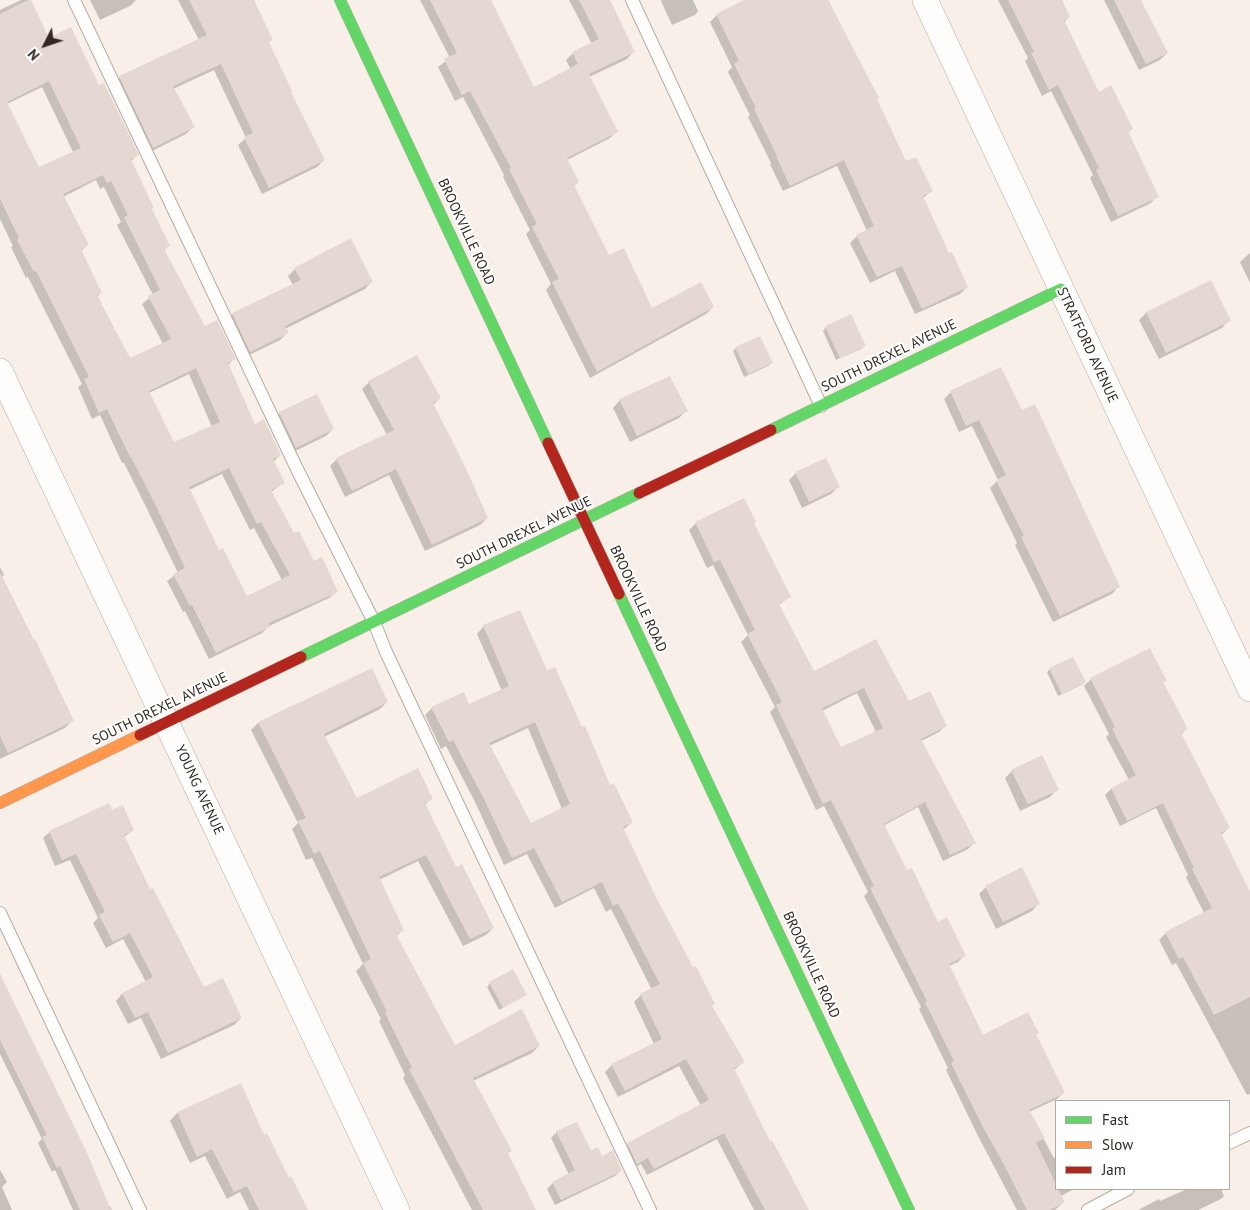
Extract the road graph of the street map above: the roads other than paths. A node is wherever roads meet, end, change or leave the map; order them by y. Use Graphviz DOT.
graph roads {
  1 [pos="74,0"];
  2 [pos="340,0"];
  3 [pos="632,0"];
  4 [pos="925,0"];
  5 [pos="1061,289"];
  6 [pos="0,371"];
  7 [pos="821,406"];
  8 [pos="585,520"];
  9 [pos="374,622"];
  10 [pos="1250,689"];
  11 [pos="166,723"];
  12 [pos="0,803"];
  13 [pos="0,914"];
  14 [pos="1250,1133"];
  15 [pos="1230,1143"];
  16 [pos="1126,1190"];
  17 [pos="140,1210"];
  18 [pos="397,1210"];
  19 [pos="650,1210"];
  20 [pos="909,1210"];
  21 [pos="1088,1210"];
  1 -- 9 [label="lane"];
  2 -- 8 [label="street, BROOKVILLE ROAD"];
  3 -- 7 [label="lane"];
  4 -- 5 [label="street, STRATFORD AVENUE"];
  5 -- 7 [label="street, SOUTH DREXEL AVENUE"];
  5 -- 10 [label="street, STRATFORD AVENUE"];
  6 -- 11 [label="street, YOUNG AVENUE"];
  7 -- 8 [label="street, SOUTH DREXEL AVENUE"];
  8 -- 9 [label="street, SOUTH DREXEL AVENUE"];
  8 -- 20 [label="street, BROOKVILLE ROAD"];
  9 -- 11 [label="street, SOUTH DREXEL AVENUE"];
  9 -- 19 [label="lane"];
  11 -- 12 [label="street, SOUTH DREXEL AVENUE"];
  11 -- 18 [label="street, YOUNG AVENUE"];
  13 -- 17 [label="lane"];
  14 -- 15 [label="lane"];
  16 -- 21 [label="lane"];
}
